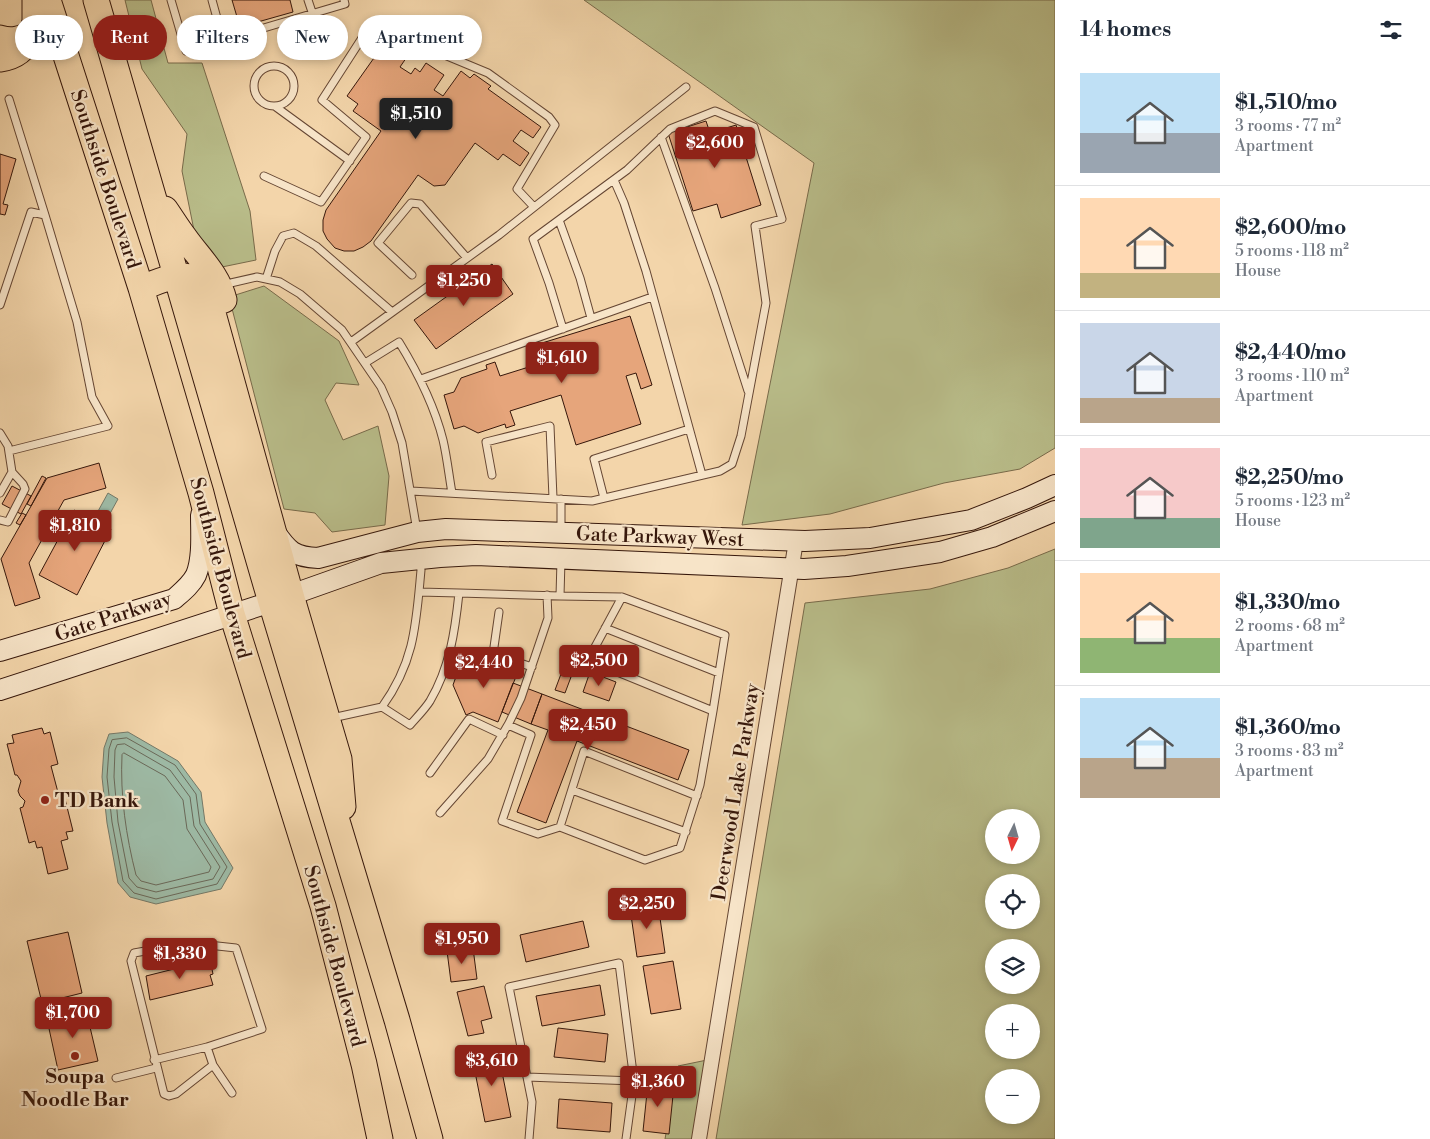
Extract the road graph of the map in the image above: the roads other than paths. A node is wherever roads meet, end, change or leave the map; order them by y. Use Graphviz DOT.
graph roads {
  1 [pos="35,0"];
  2 [pos="48,0"];
  3 [pos="90,0"];
  4 [pos="96,0"];
  5 [pos="171,0"];
  6 [pos="212,0"];
  7 [pos="308,0"];
  8 [pos="344,0"];
  9 [pos="35,15"];
  10 [pos="96,15"];
  11 [pos="100,15"];
  12 [pos="216,15"];
  13 [pos="312,15"];
  14 [pos="177,20"];
  15 [pos="0,38"];
  16 [pos="15,40"];
  17 [pos="15,55"];
  18 [pos="0,59"];
  19 [pos="114,60"];
  20 [pos="686,87"];
  21 [pos="9,99"];
  22 [pos="276,107"];
  23 [pos="661,138"];
  24 [pos="350,161"];
  25 [pos="264,176"];
  26 [pos="614,180"];
  27 [pos="152,188"];
  28 [pos="534,207"];
  29 [pos="45,215"];
  30 [pos="559,220"];
  31 [pos="467,258"];
  32 [pos="177,275"];
  33 [pos="412,275"];
  34 [pos="266,279"];
  35 [pos="219,286"];
  36 [pos="141,288"];
  37 [pos="2,291"];
  38 [pos="652,297"];
  39 [pos="0,304"];
  40 [pos="392,312"];
  41 [pos="591,318"];
  42 [pos="563,329"];
  43 [pos="351,342"];
  44 [pos="365,362"];
  45 [pos="421,379"];
  46 [pos="234,388"];
  47 [pos="749,394"];
  48 [pos="689,429"];
  49 [pos="0,434"];
  50 [pos="9,451"];
  51 [pos="12,472"];
  52 [pos="492,475"];
  53 [pos="702,475"];
  54 [pos="1055,485"];
  55 [pos="411,491"];
  56 [pos="0,493"];
  57 [pos="201,493"];
  58 [pos="452,493"];
  59 [pos="604,498"];
  60 [pos="557,499"];
  61 [pos="1055,510"];
  62 [pos="0,520"];
  63 [pos="273,529"];
  64 [pos="417,532"];
  65 [pos="560,533"];
  66 [pos="796,541"];
  67 [pos="419,559"];
  68 [pos="560,559"];
  69 [pos="791,569"];
  70 [pos="419,592"];
  71 [pos="459,593"];
  72 [pos="547,595"];
  73 [pos="560,596"];
  74 [pos="622,597"];
  75 [pos="281,598"];
  76 [pos="499,612"];
  77 [pos="232,614"];
  78 [pos="606,628"];
  79 [pos="0,651"];
  80 [pos="532,666"];
  81 [pos="719,673"];
  82 [pos="0,690"];
  83 [pos="382,707"];
  84 [pos="713,710"];
  85 [pos="328,719"];
  86 [pos="508,725"];
  87 [pos="502,735"];
  88 [pos="430,773"];
  89 [pos="572,790"];
  90 [pos="697,796"];
  91 [pos="440,813"];
  92 [pos="560,827"];
  93 [pos="686,832"];
  94 [pos="348,858"];
  95 [pos="207,1046"];
  96 [pos="154,1060"];
  97 [pos="213,1065"];
  98 [pos="156,1068"];
  99 [pos="116,1078"];
  100 [pos="527,1078"];
  101 [pos="634,1081"];
  102 [pos="232,1093"];
  103 [pos="380,1139"];
  104 [pos="430,1139"];
  105 [pos="529,1139"];
  106 [pos="626,1139"];
  107 [pos="699,1139"];
  1 -- 9 [label="highway"];
  2 -- 36 [label="highway, Southside Boulevard"];
  3 -- 10 [label="highway"];
  4 -- 11 [label="highway, Southside Boulevard"];
  5 -- 14 [label="lane"];
  6 -- 12 [label="lane"];
  7 -- 13 [label="lane"];
  8 -- 13 [label="lane"];
  15 -- 16 [label="highway"];
  17 -- 18 [label="highway"];
  19 -- 27 [label="highway, Southside Boulevard"];
  20 -- 28 [label="lane"];
  21 -- 29 [label="lane"];
  22 -- 22 [label="lane"];
  22 -- 24 [label="lane"];
  23 -- 26 [label="lane"];
  23 -- 47 [label="lane"];
  23 -- 47 [label="lane"];
  24 -- 25 [label="lane"];
  24 -- 28 [label="lane"];
  26 -- 30 [label="lane"];
  26 -- 38 [label="lane"];
  27 -- 32 [label="highway, Southside Boulevard"];
  27 -- 35 [label="highway"];
  28 -- 31 [label="lane"];
  29 -- 37 [label="lane"];
  29 -- 50 [label="lane"];
  30 -- 41 [label="lane"];
  30 -- 42 [label="lane"];
  31 -- 33 [label="lane"];
  31 -- 40 [label="lane"];
  32 -- 36 [label="highway"];
  32 -- 46 [label="highway"];
  32 -- 75 [label="highway, Southside Boulevard"];
  34 -- 35 [label="lane"];
  34 -- 40 [label="lane"];
  34 -- 43 [label="lane"];
  35 -- 46 [label="highway"];
  36 -- 57 [label="highway, Southside Boulevard"];
  37 -- 39 [label="lane"];
  38 -- 41 [label="lane"];
  38 -- 48 [label="lane"];
  40 -- 43 [label="lane"];
  41 -- 42 [label="lane"];
  42 -- 45 [label="lane"];
  43 -- 44 [label="lane"];
  44 -- 45 [label="lane"];
  44 -- 55 [label="lane"];
  45 -- 58 [label="lane"];
  46 -- 63 [label="highway"];
  47 -- 53 [label="lane"];
  48 -- 53 [label="lane"];
  48 -- 59 [label="lane"];
  49 -- 50 [label="lane"];
  50 -- 51 [label="lane"];
  51 -- 56 [label="lane"];
  51 -- 62 [label="lane"];
  52 -- 60 [label="lane"];
  53 -- 59 [label="lane"];
  54 -- 66 [label="main road, Gate Parkway West"];
  55 -- 58 [label="lane"];
  55 -- 64 [label="lane"];
  57 -- 77 [label="highway, Southside Boulevard"];
  57 -- 79 [label="main road, Gate Parkway"];
  58 -- 60 [label="lane"];
  59 -- 60 [label="lane"];
  60 -- 65 [label="lane"];
  61 -- 69 [label="main road, Gate Parkway West"];
  63 -- 64 [label="main road, Gate Parkway West"];
  63 -- 75 [label="highway"];
  64 -- 65 [label="main road, Gate Parkway West"];
  64 -- 67 [label="main road"];
  65 -- 66 [label="main road, Gate Parkway West"];
  65 -- 68 [label="main road"];
  66 -- 69 [label="street, Deerwood Lake Parkway"];
  67 -- 68 [label="main road, Gate Parkway West"];
  67 -- 70 [label="lane"];
  67 -- 75 [label="main road, Gate Parkway West"];
  68 -- 69 [label="main road, Gate Parkway West"];
  68 -- 73 [label="lane"];
  69 -- 107 [label="street, Deerwood Lake Parkway"];
  70 -- 71 [label="lane"];
  70 -- 83 [label="lane"];
  71 -- 72 [label="lane"];
  71 -- 83 [label="lane"];
  72 -- 73 [label="lane"];
  72 -- 80 [label="lane"];
  73 -- 74 [label="lane"];
  74 -- 78 [label="lane"];
  74 -- 81 [label="lane"];
  75 -- 77 [label="main road, Gate Parkway"];
  75 -- 85 [label="highway"];
  75 -- 94 [label="highway, Southside Boulevard"];
  76 -- 80 [label="lane"];
  77 -- 82 [label="main road, Gate Parkway"];
  77 -- 103 [label="highway, Southside Boulevard"];
  78 -- 81 [label="lane"];
  78 -- 84 [label="lane"];
  80 -- 86 [label="lane"];
  81 -- 84 [label="lane"];
  83 -- 85 [label="lane"];
  84 -- 90 [label="lane"];
  85 -- 94 [label="highway"];
  86 -- 87 [label="lane"];
  86 -- 92 [label="lane"];
  87 -- 88 [label="lane"];
  87 -- 91 [label="lane"];
  89 -- 90 [label="lane"];
  89 -- 92 [label="lane"];
  89 -- 93 [label="lane"];
  90 -- 93 [label="lane"];
  92 -- 93 [label="lane"];
  94 -- 104 [label="highway, Southside Boulevard"];
  95 -- 96 [label="lane"];
  95 -- 96 [label="lane"];
  95 -- 97 [label="lane"];
  96 -- 98 [label="lane"];
  97 -- 98 [label="lane"];
  97 -- 102 [label="lane"];
  98 -- 99 [label="lane"];
  100 -- 101 [label="lane"];
  100 -- 101 [label="lane"];
  100 -- 105 [label="lane"];
  101 -- 106 [label="lane"];
}
